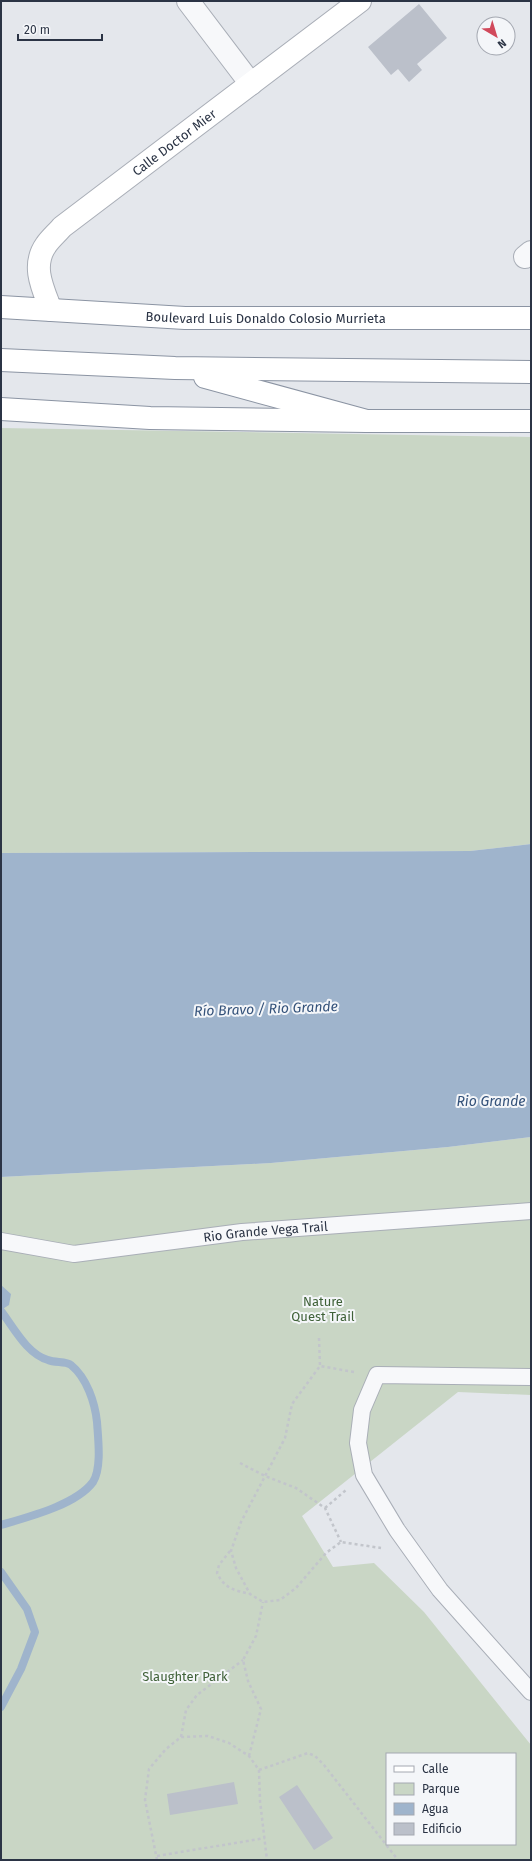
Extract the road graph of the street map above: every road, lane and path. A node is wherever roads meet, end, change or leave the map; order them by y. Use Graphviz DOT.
graph roads {
  1 [pos="188,1"];
  2 [pos="360,1"];
  3 [pos="250,84"];
  4 [pos="1,308"];
  5 [pos="50,310"];
  6 [pos="531,318"];
  7 [pos="1,360"];
  8 [pos="175,368"];
  9 [pos="531,372"];
  10 [pos="1,409"];
  11 [pos="366,421"];
  12 [pos="531,421"];
  13 [pos="531,1211"];
  14 [pos="1,1241"];
  15 [pos="319,1338"];
  16 [pos="320,1366"];
  17 [pos="377,1375"];
  18 [pos="531,1377"];
  19 [pos="240,1463"];
  20 [pos="364,1475"];
  21 [pos="265,1476"];
  22 [pos="325,1508"];
  23 [pos="341,1542"];
  24 [pos="231,1551"];
  25 [pos="413,1552"];
  26 [pos="250,1594"];
  27 [pos="263,1602"];
  28 [pos="243,1660"];
  29 [pos="531,1692"];
  30 [pos="181,1737"];
  31 [pos="249,1756"];
  32 [pos="259,1770"];
  33 [pos="265,1838"];
  34 [pos="386,1845"];
  35 [pos="386,1845"];
  36 [pos="157,1856"];
  37 [pos="158,1860"];
  38 [pos="267,1860"];
  39 [pos="398,1860"];
  1 -- 3 [label="street"];
  2 -- 3 [label="main road, Calle Doctor Mier"];
  3 -- 5 [label="main road, Calle Doctor Mier"];
  4 -- 5 [label="main road, Boulevard Luis Donaldo Colosio Murrieta"];
  5 -- 6 [label="main road, Boulevard Luis Donaldo Colosio Murrieta"];
  7 -- 8 [label="main road"];
  8 -- 9 [label="main road"];
  8 -- 11 [label="main road"];
  10 -- 11 [label="main road"];
  11 -- 12 [label="main road"];
  13 -- 14 [label="lane, Rio Grande Vega Trail"];
  15 -- 16 [label="path"];
  16 -- 17 [label="path"];
  16 -- 21 [label="path"];
  17 -- 18 [label="lane"];
  17 -- 20 [label="lane"];
  19 -- 21 [label="path"];
  20 -- 22 [label="path"];
  20 -- 25 [label="lane"];
  21 -- 22 [label="path"];
  21 -- 24 [label="path"];
  22 -- 23 [label="path"];
  23 -- 25 [label="path"];
  23 -- 27 [label="path"];
  24 -- 26 [label="path"];
  24 -- 26 [label="path"];
  25 -- 29 [label="lane"];
  26 -- 27 [label="path"];
  27 -- 28 [label="path"];
  28 -- 30 [label="path"];
  28 -- 31 [label="path"];
  30 -- 31 [label="path"];
  30 -- 36 [label="path"];
  31 -- 32 [label="path"];
  32 -- 33 [label="path"];
  32 -- 35 [label="path"];
  33 -- 36 [label="path"];
  33 -- 38 [label="path"];
  34 -- 39 [label="path"];
  36 -- 37 [label="path"];
}
